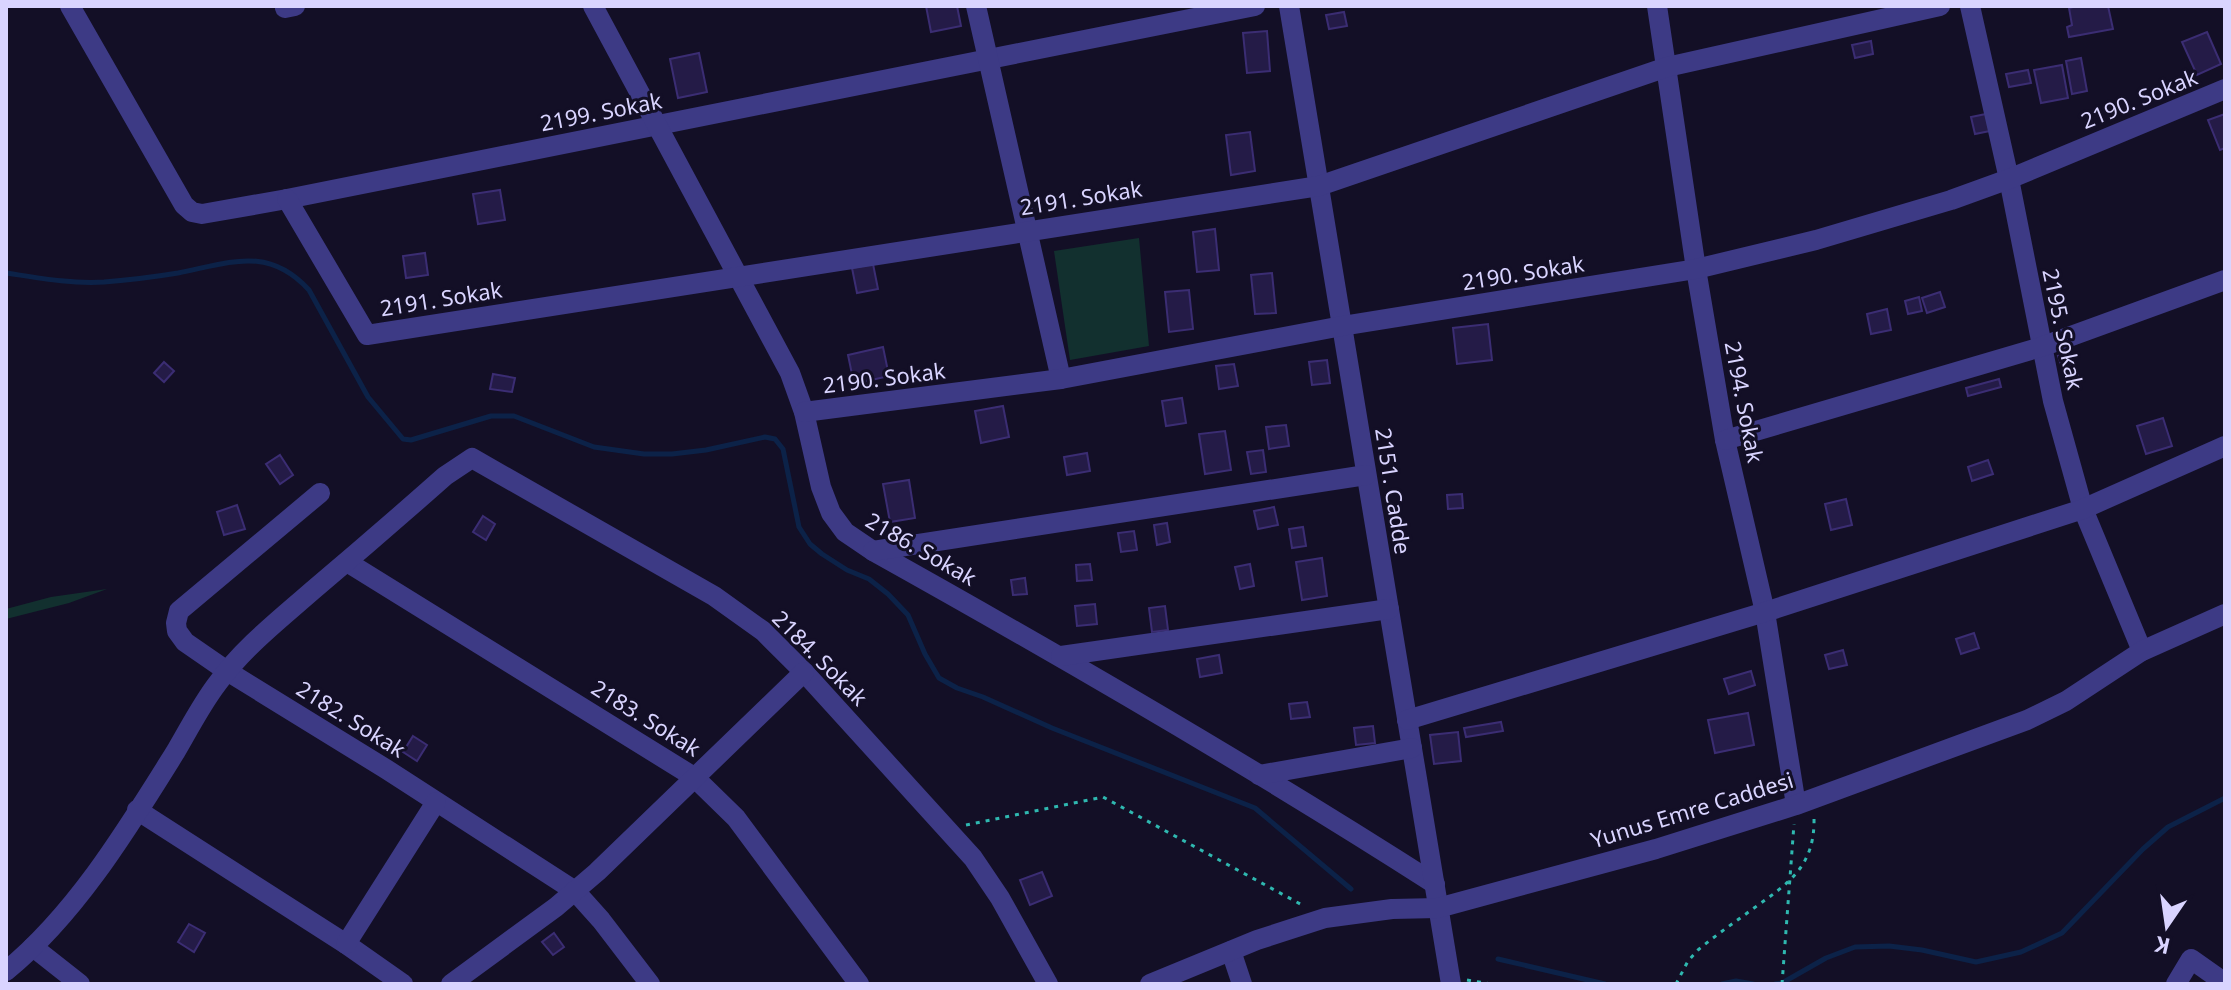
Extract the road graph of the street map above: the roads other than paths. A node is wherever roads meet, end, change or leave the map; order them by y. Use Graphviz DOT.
graph roads {
  1 [pos="70,6"];
  2 [pos="593,6"];
  3 [pos="976,6"];
  4 [pos="1255,6"];
  5 [pos="1289,6"];
  6 [pos="1657,6"];
  7 [pos="1940,6"];
  8 [pos="1970,6"];
  9 [pos="990,60"];
  10 [pos="1667,67"];
  11 [pos="2225,89"];
  12 [pos="657,125"];
  13 [pos="2009,179"];
  14 [pos="1319,186"];
  15 [pos="287,199"];
  16 [pos="1027,230"];
  17 [pos="1696,269"];
  18 [pos="739,277"];
  19 [pos="2225,280"];
  20 [pos="1342,326"];
  21 [pos="2041,347"];
  22 [pos="1061,379"];
  23 [pos="804,412"];
  24 [pos="1725,440"];
  25 [pos="2225,446"];
  26 [pos="1366,475"];
  27 [pos="320,493"];
  28 [pos="2083,509"];
  29 [pos="873,551"];
  30 [pos="347,562"];
  31 [pos="1389,609"];
  32 [pos="1765,612"];
  33 [pos="2225,614"];
  34 [pos="2142,651"];
  35 [pos="1061,656"];
  36 [pos="227,671"];
  37 [pos="804,672"];
  38 [pos="1407,720"];
  39 [pos="1412,748"];
  40 [pos="1259,775"];
  41 [pos="694,777"];
  42 [pos="1804,801"];
  43 [pos="436,802"];
  44 [pos="137,810"];
  45 [pos="1435,884"];
  46 [pos="575,891"];
  47 [pos="1438,908"];
  48 [pos="346,944"];
  49 [pos="33,947"];
  50 [pos="1231,951"];
  51 [pos="6,971"];
  52 [pos="2225,983"];
  53 [pos="80,984"];
  54 [pos="403,984"];
  55 [pos="451,984"];
  56 [pos="650,984"];
  57 [pos="859,984"];
  58 [pos="1048,984"];
  59 [pos="1150,984"];
  60 [pos="1242,984"];
  61 [pos="1451,984"];
  62 [pos="2176,984"];
  1 -- 15 [label="street, 2199. Sokak"];
  2 -- 12 [label="street, 2186. Sokak"];
  3 -- 9 [label="street"];
  4 -- 9 [label="street, 2199. Sokak"];
  5 -- 14 [label="street, 2151. Cadde"];
  6 -- 10 [label="street, 2194. Sokak"];
  7 -- 10 [label="street, 2191. Sokak"];
  8 -- 13 [label="street, 2195. Sokak"];
  9 -- 12 [label="street, 2199. Sokak"];
  9 -- 16 [label="street"];
  10 -- 14 [label="street, 2191. Sokak"];
  10 -- 17 [label="street, 2194. Sokak"];
  11 -- 13 [label="street, 2190. Sokak"];
  12 -- 15 [label="street, 2199. Sokak"];
  12 -- 18 [label="street, 2186. Sokak"];
  13 -- 17 [label="street, 2190. Sokak"];
  13 -- 21 [label="street, 2195. Sokak"];
  14 -- 16 [label="street, 2191. Sokak"];
  14 -- 20 [label="street, 2151. Cadde"];
  15 -- 18 [label="street, 2191. Sokak"];
  16 -- 18 [label="street, 2191. Sokak"];
  16 -- 22 [label="street"];
  17 -- 20 [label="street, 2190. Sokak"];
  17 -- 24 [label="street, 2194. Sokak"];
  18 -- 23 [label="street, 2186. Sokak"];
  19 -- 21 [label="street"];
  20 -- 22 [label="street, 2190. Sokak"];
  20 -- 26 [label="street, 2151. Cadde"];
  21 -- 24 [label="street"];
  21 -- 28 [label="street, 2195. Sokak"];
  22 -- 23 [label="street, 2190. Sokak"];
  23 -- 29 [label="street, 2186. Sokak"];
  24 -- 32 [label="street, 2194. Sokak"];
  25 -- 28 [label="street"];
  26 -- 29 [label="street"];
  26 -- 31 [label="street, 2151. Cadde"];
  27 -- 36 [label="street, 2182. Sokak"];
  28 -- 32 [label="street"];
  28 -- 34 [label="street, 2195. Sokak"];
  29 -- 35 [label="street, 2186. Sokak"];
  30 -- 36 [label="street"];
  30 -- 37 [label="street, 2184. Sokak"];
  30 -- 41 [label="street, 2183. Sokak"];
  31 -- 35 [label="street"];
  31 -- 38 [label="street, 2151. Cadde"];
  32 -- 38 [label="street"];
  32 -- 42 [label="street, 2194. Sokak"];
  33 -- 34 [label="street, Yunus Emre Caddesi"];
  34 -- 42 [label="street, Yunus Emre Caddesi"];
  35 -- 40 [label="street, 2186. Sokak"];
  36 -- 43 [label="street, 2182. Sokak"];
  36 -- 44 [label="street"];
  37 -- 41 [label="street"];
  37 -- 58 [label="street, 2184. Sokak"];
  38 -- 39 [label="street, 2151. Cadde"];
  39 -- 40 [label="street"];
  39 -- 45 [label="street, 2151. Cadde"];
  40 -- 45 [label="street, 2186. Sokak"];
  41 -- 46 [label="street"];
  41 -- 57 [label="street, 2183. Sokak"];
  42 -- 47 [label="street, Yunus Emre Caddesi"];
  43 -- 46 [label="street, 2182. Sokak"];
  43 -- 48 [label="street"];
  44 -- 48 [label="street"];
  44 -- 49 [label="street"];
  45 -- 47 [label="street, 2151. Cadde"];
  46 -- 55 [label="street"];
  46 -- 56 [label="street, 2182. Sokak"];
  47 -- 50 [label="street, Yunus Emre Caddesi"];
  47 -- 61 [label="street, 2151. Cadde"];
  48 -- 54 [label="street"];
  49 -- 51 [label="street"];
  49 -- 53 [label="street"];
  50 -- 59 [label="street, Yunus Emre Caddesi"];
  50 -- 60 [label="street"];
  52 -- 62 [label="street"];
}
